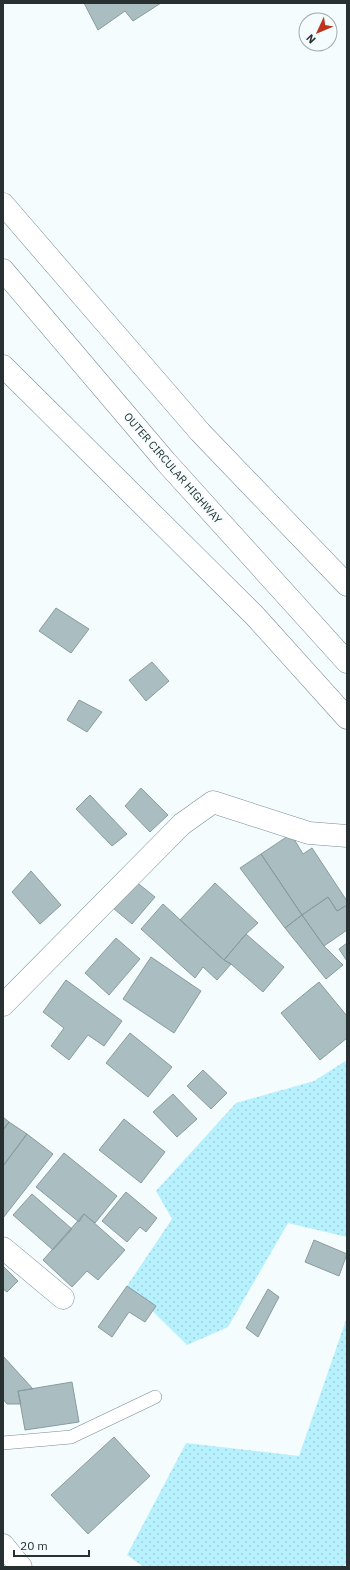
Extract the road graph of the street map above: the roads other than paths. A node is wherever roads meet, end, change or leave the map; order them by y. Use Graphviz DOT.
graph roads {
  1 [pos="3,204"];
  2 [pos="3,270"];
  3 [pos="3,366"];
  4 [pos="347,586"];
  5 [pos="347,662"];
  6 [pos="347,718"];
  7 [pos="347,836"];
  8 [pos="3,1005"];
  9 [pos="3,1248"];
  10 [pos="63,1298"];
  11 [pos="155,1397"];
  12 [pos="3,1442"];
  13 [pos="3,1545"];
  14 [pos="21,1567"];
  1 -- 4 [label="main road"];
  2 -- 5 [label="main road, OUTER CIRCULAR HIGHWAY"];
  3 -- 6 [label="main road"];
  7 -- 8 [label="main road"];
  9 -- 10 [label="main road"];
  11 -- 12 [label="lane"];
  13 -- 14 [label="main road"];
}
